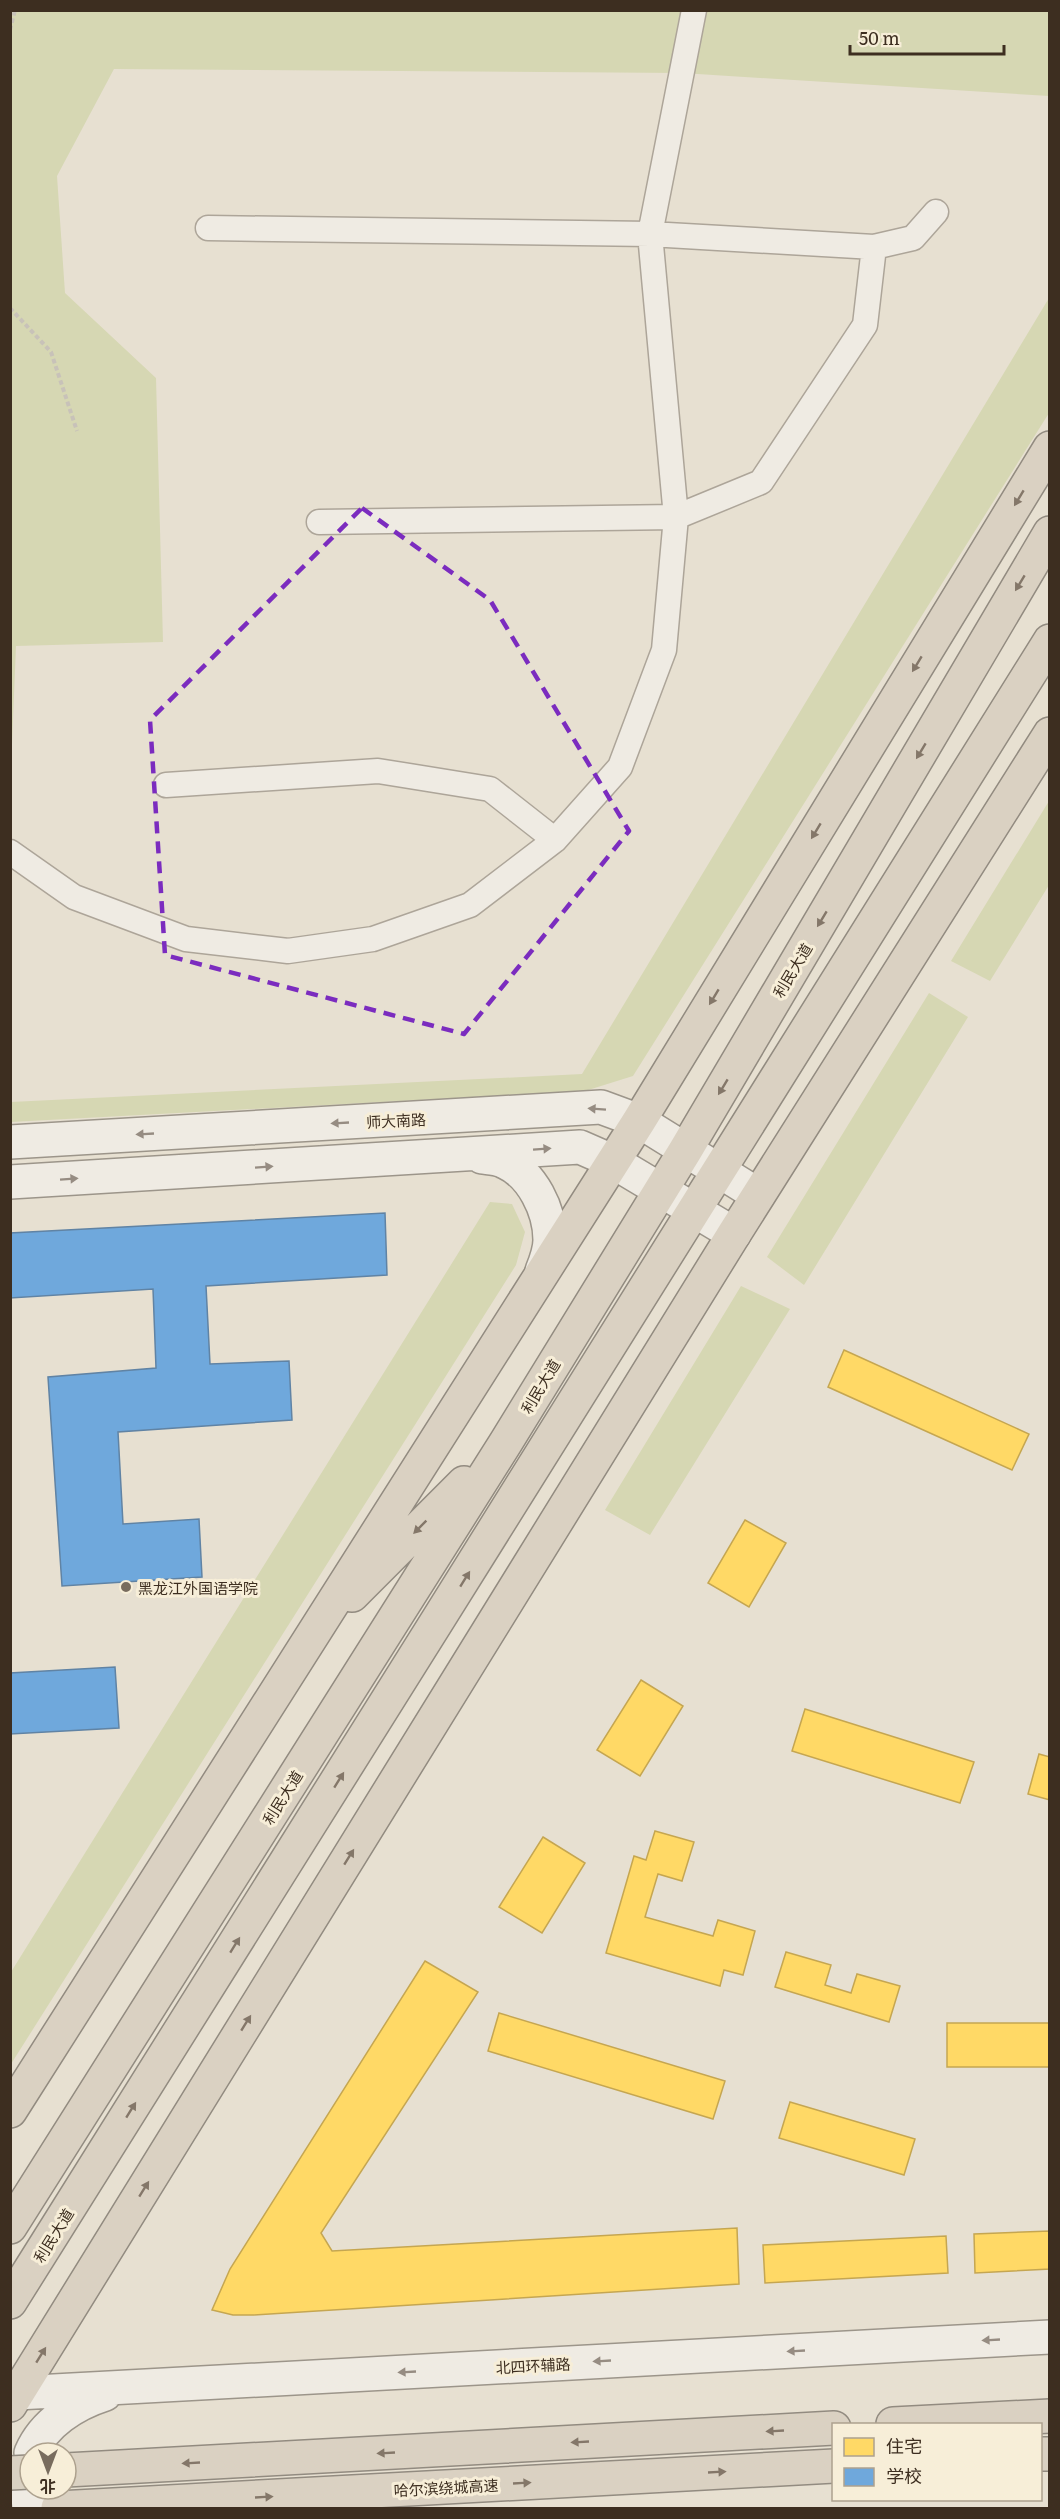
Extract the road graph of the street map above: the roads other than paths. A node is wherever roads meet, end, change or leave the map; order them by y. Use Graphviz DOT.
graph roads {
  1 [pos="694,10"];
  2 [pos="936,212"];
  3 [pos="208,228"];
  4 [pos="650,234"];
  5 [pos="874,247"];
  6 [pos="1050,448"];
  7 [pos="676,517"];
  8 [pos="319,522"];
  9 [pos="1050,532"];
  10 [pos="1050,641"];
  11 [pos="1050,734"];
  12 [pos="166,785"];
  13 [pos="555,840"];
  14 [pos="10,852"];
  15 [pos="639,1121"];
  16 [pos="10,1142"];
  17 [pos="685,1151"];
  18 [pos="465,1154"];
  19 [pos="612,1161"];
  20 [pos="718,1170"];
  21 [pos="10,1182"];
  22 [pos="660,1190"];
  23 [pos="758,1196"];
  24 [pos="694,1211"];
  25 [pos="734,1234"];
  26 [pos="542,1271"];
  27 [pos="506,1442"];
  28 [pos="558,1519"];
  29 [pos="309,1637"];
  30 [pos="400,1683"];
  31 [pos="10,2111"];
  32 [pos="10,2227"];
  33 [pos="10,2302"];
  34 [pos="1050,2337"];
  35 [pos="130,2387"];
  36 [pos="14,2399"];
  37 [pos="1050,2416"];
  38 [pos="913,2423"];
  39 [pos="832,2428"];
  40 [pos="37,2441"];
  41 [pos="832,2466"];
  42 [pos="81,2469"];
  43 [pos="58,2508"];
  1 -- 4 [label="street"];
  2 -- 5 [label="street"];
  3 -- 4 [label="street"];
  4 -- 5 [label="street"];
  4 -- 7 [label="street"];
  5 -- 7 [label="street"];
  6 -- 15 [label="highway, one-way"];
  7 -- 8 [label="street"];
  7 -- 13 [label="street"];
  9 -- 17 [label="highway, 利民大道, one-way"];
  10 -- 20 [label="highway, 利民大道"];
  11 -- 23 [label="highway"];
  12 -- 13 [label="street"];
  13 -- 14 [label="street"];
  15 -- 16 [label="main road, 师大南路, one-way"];
  15 -- 17 [label="main road, 师大南路"];
  15 -- 19 [label="highway"];
  17 -- 20 [label="main road, 师大南路"];
  17 -- 22 [label="highway, 利民大道"];
  18 -- 19 [label="main road, one-way"];
  21 -- 18 [label="main road, one-way"];
  18 -- 26 [label="main road"];
  19 -- 22 [label="main road"];
  19 -- 26 [label="highway"];
  20 -- 23 [label="main road, 师大南路"];
  20 -- 24 [label="highway, 利民大道"];
  22 -- 24 [label="main road"];
  22 -- 27 [label="highway, 利民大道"];
  23 -- 25 [label="highway"];
  24 -- 25 [label="main road"];
  30 -- 24 [label="highway, 利民大道, one-way"];
  25 -- 28 [label="highway"];
  26 -- 29 [label="highway"];
  27 -- 29 [label="highway, one-way"];
  27 -- 32 [label="highway, 利民大道"];
  28 -- 30 [label="highway"];
  36 -- 28 [label="highway, one-way"];
  29 -- 31 [label="highway"];
  33 -- 30 [label="highway, 利民大道, one-way"];
  34 -- 35 [label="main road, 北四环辅路, one-way"];
  35 -- 36 [label="main road, 北四环辅路"];
  35 -- 40 [label="main road"];
  37 -- 38 [label="highway"];
  39 -- 42 [label="highway, one-way"];
  43 -- 41 [label="highway, 哈尔滨绕城高速, one-way"];
}
